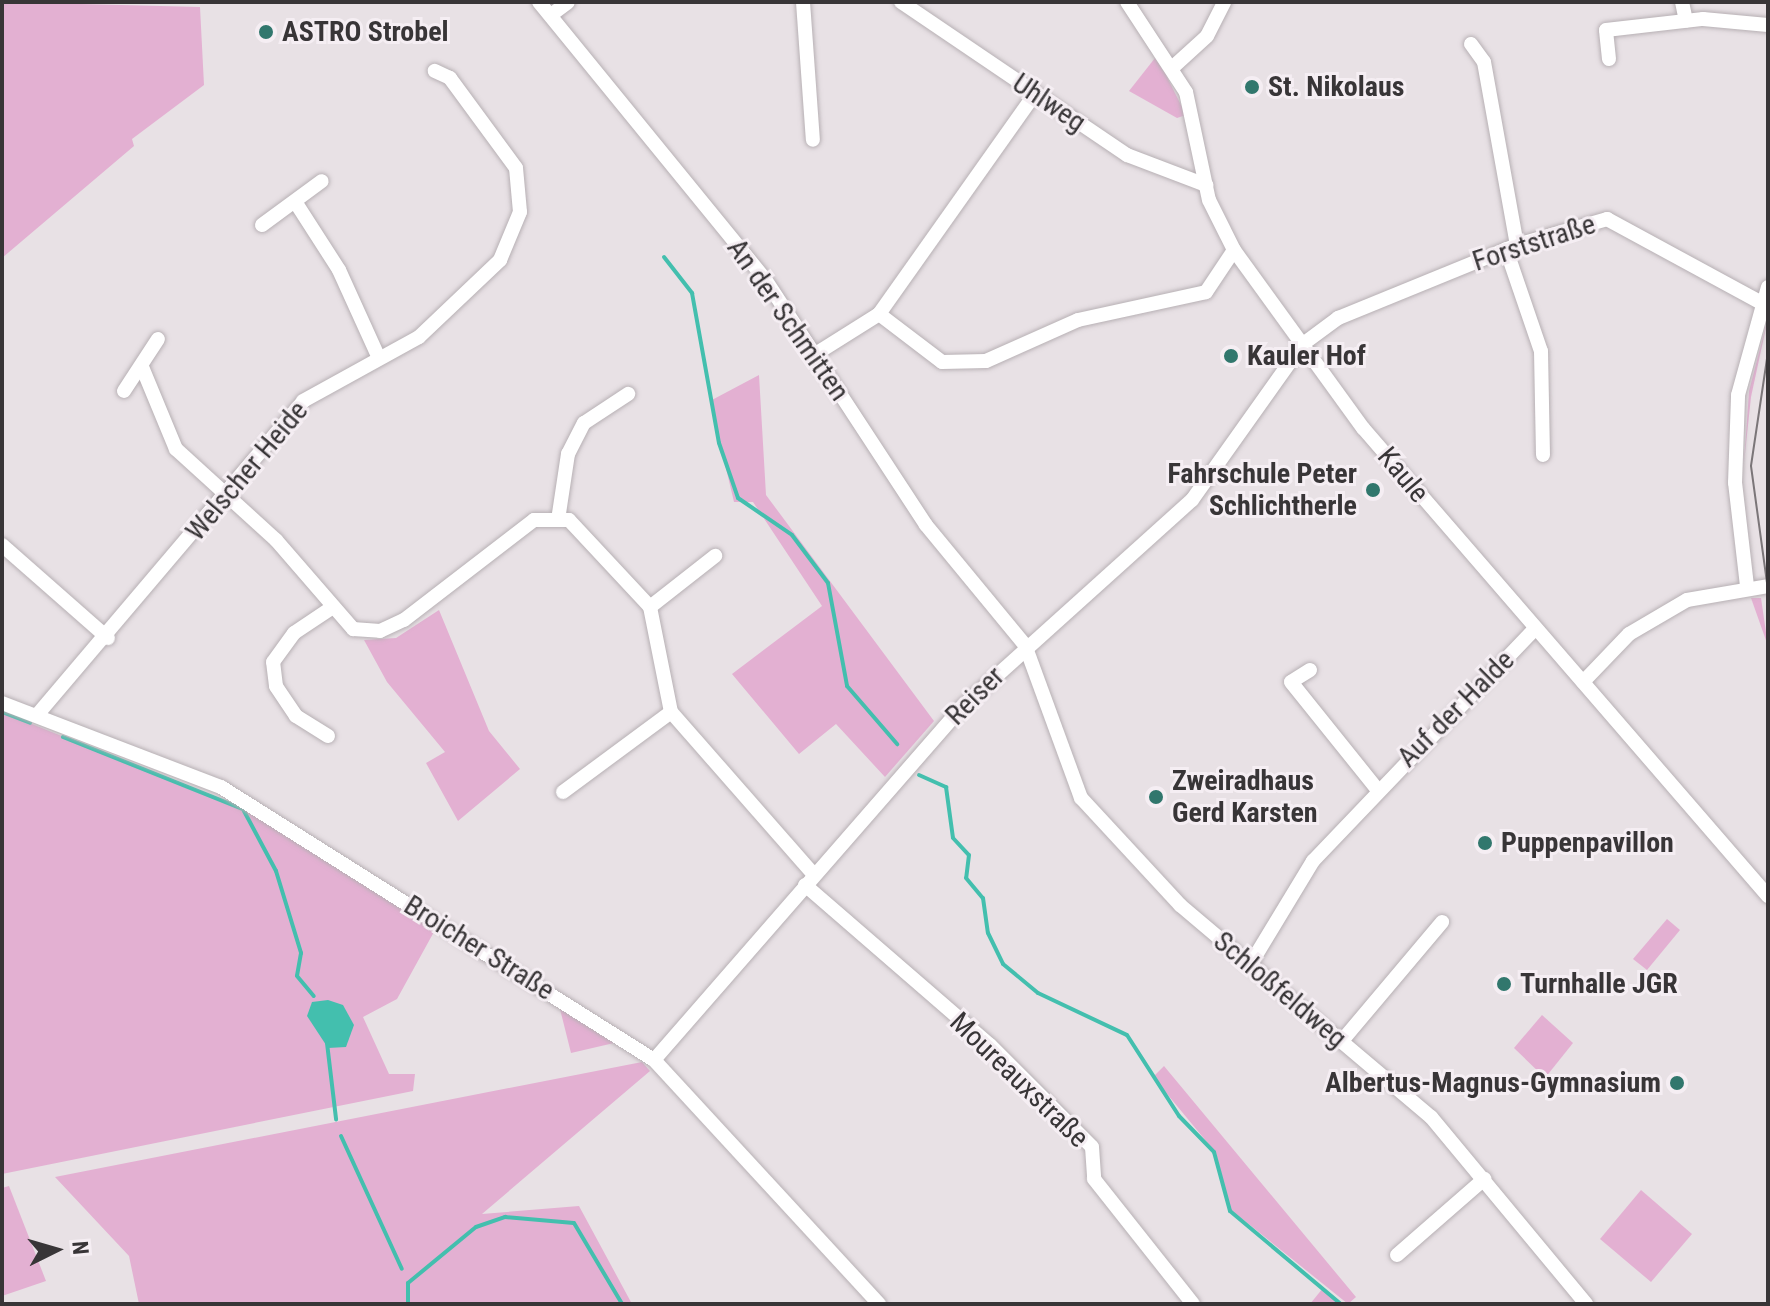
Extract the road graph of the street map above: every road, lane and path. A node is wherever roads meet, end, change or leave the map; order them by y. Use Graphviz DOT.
graph roads {
  1 [pos="539,2"];
  2 [pos="568,2"];
  3 [pos="803,2"];
  4 [pos="901,2"];
  5 [pos="1127,2"];
  6 [pos="1224,2"];
  7 [pos="1682,2"];
  8 [pos="551,15"];
  9 [pos="1686,21"];
  10 [pos="1768,25"];
  11 [pos="1471,44"];
  12 [pos="1609,59"];
  13 [pos="1172,68"];
  14 [pos="435,71"];
  15 [pos="1035,94"];
  16 [pos="813,140"];
  17 [pos="322,181"];
  18 [pos="1206,185"];
  19 [pos="296,203"];
  20 [pos="262,225"];
  21 [pos="1511,247"];
  22 [pos="1234,250"];
  23 [pos="1768,287"];
  24 [pos="1762,303"];
  25 [pos="879,314"];
  26 [pos="158,339"];
  27 [pos="1303,344"];
  28 [pos="814,355"];
  29 [pos="379,358"];
  30 [pos="142,367"];
  31 [pos="124,391"];
  32 [pos="628,394"];
  33 [pos="1543,455"];
  34 [pos="228,493"];
  35 [pos="558,520"];
  36 [pos="2,545"];
  37 [pos="715,556"];
  38 [pos="1747,586"];
  39 [pos="1768,586"];
  40 [pos="333,607"];
  41 [pos="650,607"];
  42 [pos="1535,629"];
  43 [pos="108,638"];
  44 [pos="1025,645"];
  45 [pos="1310,670"];
  46 [pos="1583,682"];
  47 [pos="2,703"];
  48 [pos="671,712"];
  49 [pos="38,714"];
  50 [pos="328,736"];
  51 [pos="1377,789"];
  52 [pos="563,792"];
  53 [pos="810,880"];
  54 [pos="1768,896"];
  55 [pos="1442,922"];
  56 [pos="1250,965"];
  57 [pos="1341,1042"];
  58 [pos="654,1060"];
  59 [pos="1484,1179"];
  60 [pos="1397,1255"];
  61 [pos="879,1304"];
  62 [pos="1193,1304"];
  63 [pos="1586,1304"];
  1 -- 8 [label="street, An der Schmitten"];
  2 -- 8 [label="street"];
  3 -- 16 [label="street"];
  4 -- 15 [label="street, Uhlweg"];
  5 -- 13 [label="street, Kaule"];
  6 -- 13 [label="street"];
  7 -- 9 [label="street"];
  8 -- 28 [label="street, An der Schmitten"];
  9 -- 10 [label="street"];
  9 -- 12 [label="street"];
  11 -- 21 [label="street"];
  13 -- 18 [label="street, Kaule"];
  14 -- 29 [label="street, Welscher Heide"];
  15 -- 18 [label="street, Uhlweg"];
  15 -- 25 [label="street"];
  17 -- 19 [label="street"];
  18 -- 22 [label="street, Kaule"];
  19 -- 20 [label="street"];
  19 -- 29 [label="street"];
  21 -- 24 [label="street, Forststraße"];
  21 -- 27 [label="street, Forststraße"];
  21 -- 33 [label="street"];
  22 -- 25 [label="street"];
  22 -- 27 [label="street, Kaule"];
  23 -- 24 [label="street"];
  24 -- 38 [label="street"];
  25 -- 28 [label="street"];
  26 -- 30 [label="street"];
  27 -- 42 [label="street, Kaule"];
  27 -- 44 [label="street, Reiser"];
  28 -- 44 [label="street, An der Schmitten"];
  29 -- 34 [label="street, Welscher Heide"];
  30 -- 31 [label="street"];
  30 -- 34 [label="street"];
  32 -- 35 [label="street"];
  34 -- 40 [label="street"];
  34 -- 43 [label="street, Welscher Heide"];
  35 -- 40 [label="street"];
  35 -- 41 [label="street"];
  36 -- 43 [label="street"];
  37 -- 41 [label="street"];
  38 -- 39 [label="street"];
  38 -- 46 [label="street"];
  40 -- 50 [label="street"];
  41 -- 48 [label="street"];
  42 -- 46 [label="street, Kaule"];
  42 -- 51 [label="street, Auf der Halde"];
  43 -- 49 [label="street, Welscher Heide"];
  44 -- 53 [label="street, Reiser"];
  44 -- 56 [label="street, Schloßfeldweg"];
  45 -- 51 [label="street, Auf der Halde"];
  46 -- 54 [label="street, Kaule"];
  47 -- 49 [label="street, Broicher Straße"];
  48 -- 52 [label="street"];
  48 -- 53 [label="street, Moureauxstraße"];
  49 -- 58 [label="street, Broicher Straße"];
  51 -- 56 [label="street, Auf der Halde"];
  53 -- 58 [label="street, Reiser"];
  53 -- 62 [label="street, Moureauxstraße"];
  55 -- 57 [label="street"];
  56 -- 57 [label="street, Schloßfeldweg"];
  57 -- 59 [label="street, Schloßfeldweg"];
  58 -- 61 [label="street, Broicher Straße"];
  59 -- 60 [label="street"];
  59 -- 63 [label="street, Schloßfeldweg"];
}
